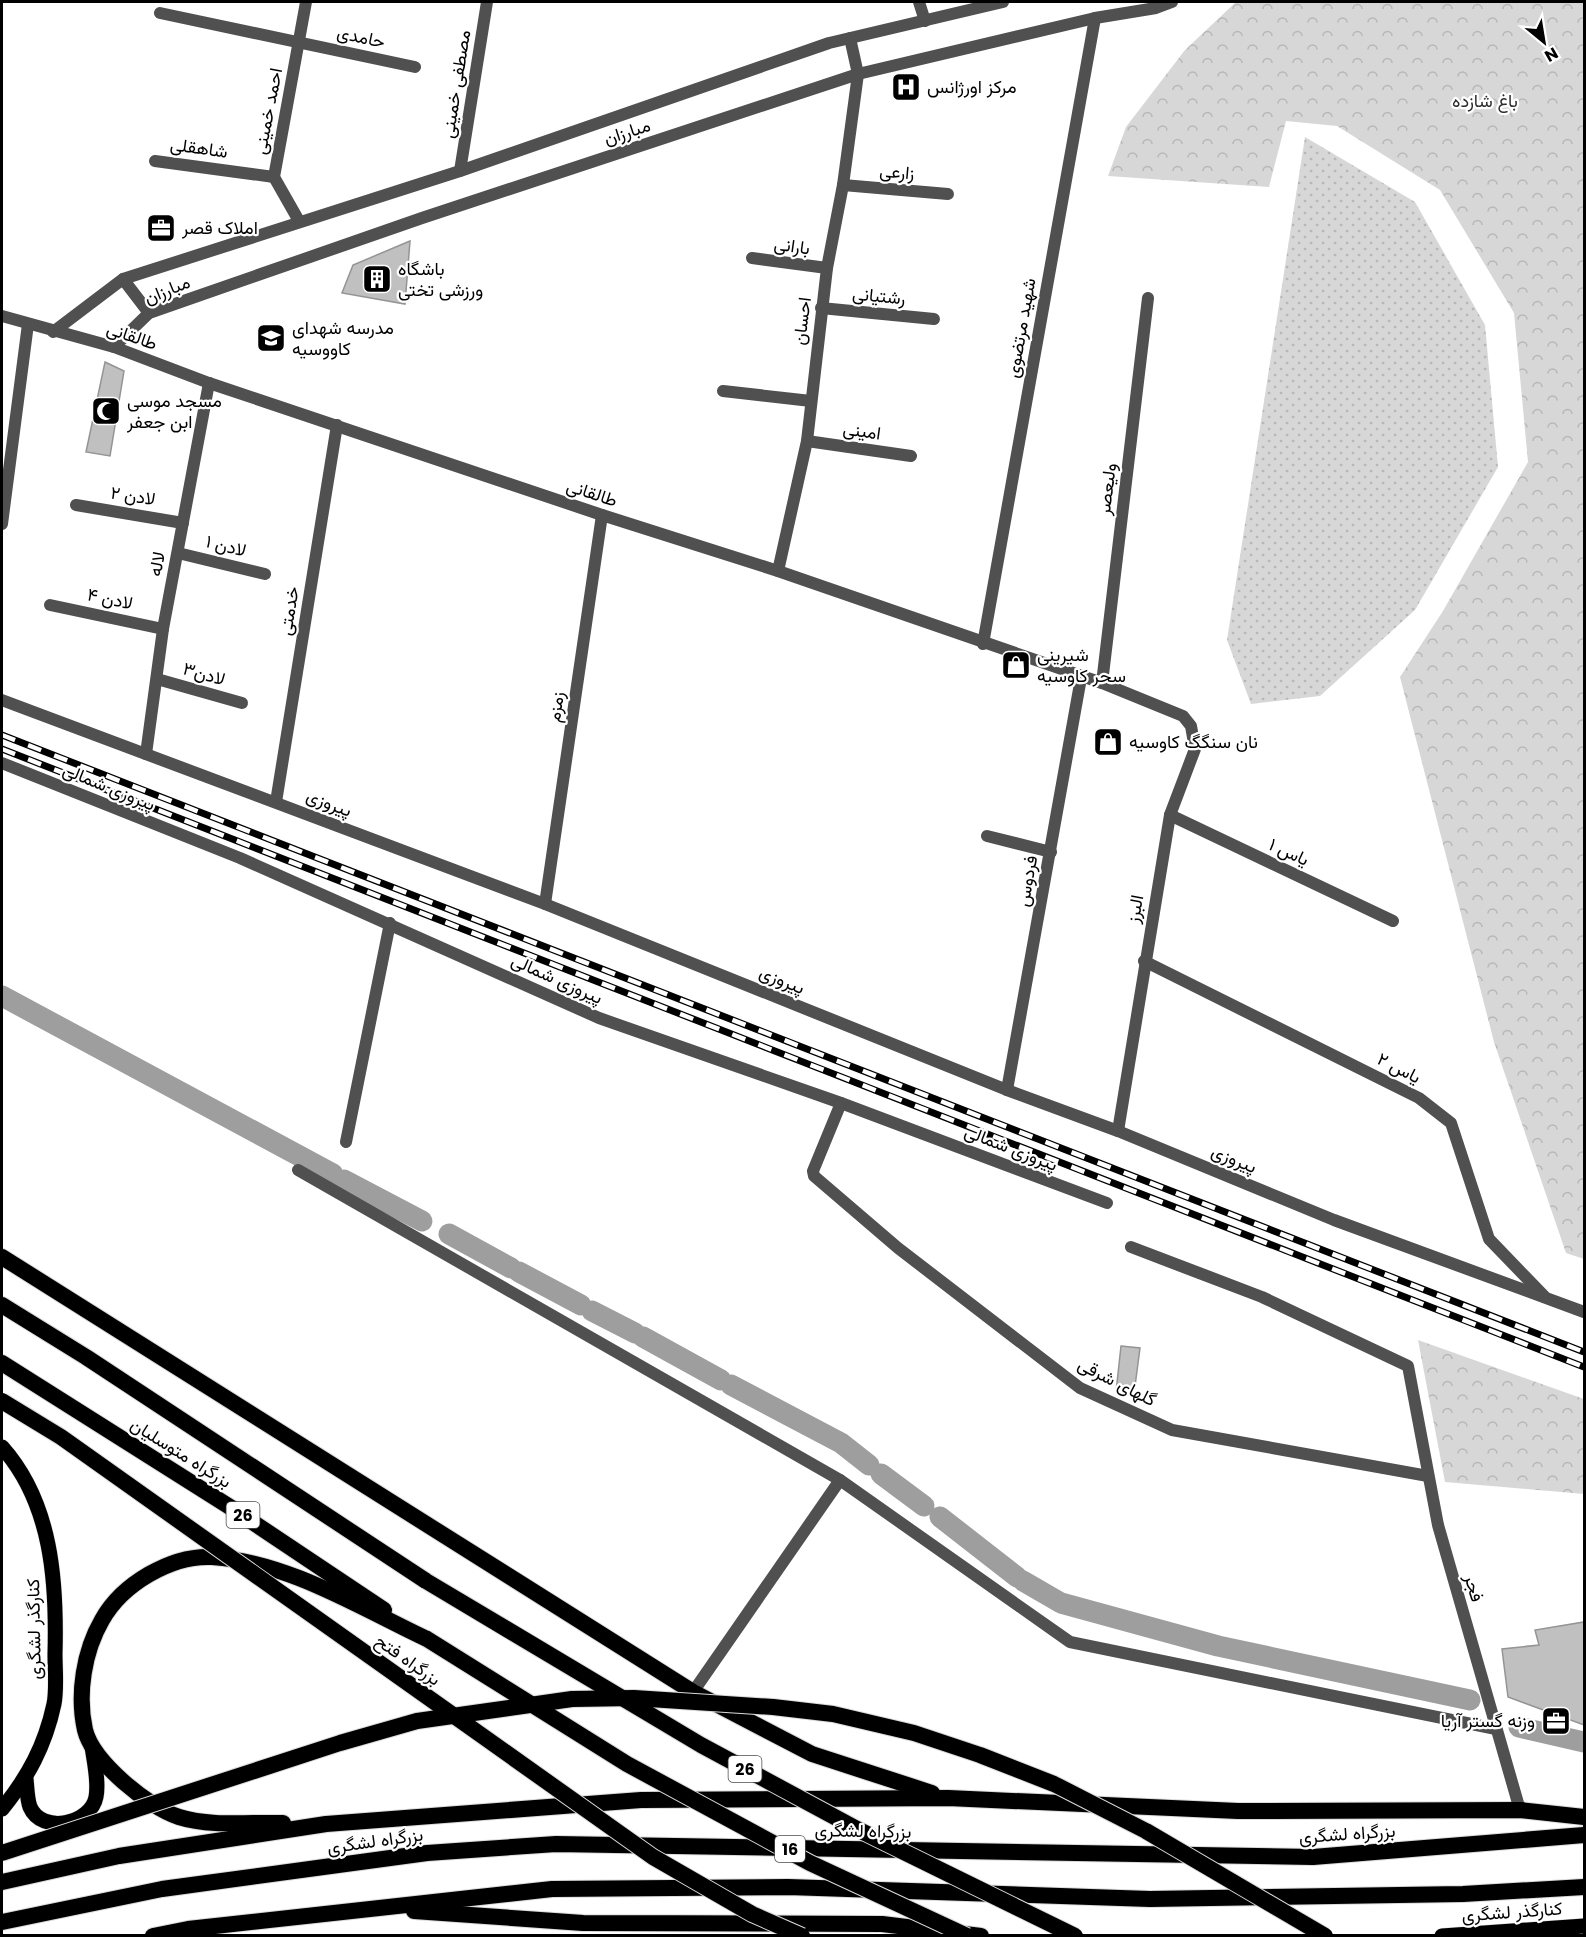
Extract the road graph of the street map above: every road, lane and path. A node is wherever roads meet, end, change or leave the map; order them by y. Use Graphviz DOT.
graph roads {
  1 [pos="306,2"];
  2 [pos="487,2"];
  3 [pos="919,2"];
  4 [pos="1003,2"];
  5 [pos="1172,2"];
  6 [pos="160,13"];
  7 [pos="1095,18"];
  8 [pos="925,21"];
  9 [pos="850,38"];
  10 [pos="299,42"];
  11 [pos="414,67"];
  12 [pos="858,74"];
  13 [pos="155,161"];
  14 [pos="460,171"];
  15 [pos="274,177"];
  16 [pos="843,185"];
  17 [pos="948,194"];
  18 [pos="298,221"];
  19 [pos="752,258"];
  20 [pos="827,268"];
  21 [pos="123,279"];
  22 [pos="1148,298"];
  23 [pos="822,308"];
  24 [pos="149,313"];
  25 [pos="2,316"];
  26 [pos="934,319"];
  27 [pos="28,324"];
  28 [pos="53,332"];
  29 [pos="114,347"];
  30 [pos="209,383"];
  31 [pos="723,392"];
  32 [pos="811,401"];
  33 [pos="336,426"];
  34 [pos="807,441"];
  35 [pos="911,456"];
  36 [pos="76,505"];
  37 [pos="602,515"];
  38 [pos="183,523"];
  39 [pos="2,525"];
  40 [pos="178,553"];
  41 [pos="778,571"];
  42 [pos="265,574"];
  43 [pos="50,605"];
  44 [pos="163,629"];
  45 [pos="983,644"];
  46 [pos="1081,678"];
  47 [pos="157,679"];
  48 [pos="1102,683"];
  49 [pos="2,700"];
  50 [pos="242,703"];
  51 [pos="1169,710"];
  52 [pos="146,754"];
  53 [pos="2,763"];
  54 [pos="276,802"];
  55 [pos="1170,815"];
  56 [pos="987,836"];
  57 [pos="1051,852"];
  58 [pos="545,904"];
  59 [pos="1393,921"];
  60 [pos="390,923"];
  61 [pos="1144,961"];
  62 [pos="1007,1090"];
  63 [pos="841,1103"];
  64 [pos="1118,1131"];
  65 [pos="346,1142"];
  66 [pos="298,1170"];
  67 [pos="1107,1203"];
  68 [pos="1131,1247"];
  69 [pos="2,1257"];
  70 [pos="1546,1299"];
  71 [pos="2,1305"];
  72 [pos="1584,1312"];
  73 [pos="2,1363"];
  74 [pos="2,1401"];
  75 [pos="2,1447"];
  76 [pos="1428,1476"];
  77 [pos="840,1480"];
  78 [pos="427,1639"];
  79 [pos="693,1692"];
  80 [pos="1496,1729"];
  81 [pos="92,1746"];
  82 [pos="26,1779"];
  83 [pos="948,1798"];
  84 [pos="2,1809"];
  85 [pos="1520,1810"];
  86 [pos="1584,1817"];
  87 [pos="326,1824"];
  88 [pos="1584,1835"];
  89 [pos="2,1853"];
  90 [pos="2,1882"];
  91 [pos="1584,1887"];
  92 [pos="368,1908"];
  93 [pos="2,1922"];
  94 [pos="1584,1926"];
  95 [pos="153,1935"];
  96 [pos="802,1935"];
  97 [pos="967,1935"];
  98 [pos="981,1935"];
  99 [pos="1075,1935"];
  100 [pos="1325,1935"];
  101 [pos="1442,1935"];
  1 -- 10 [label="street, احمد خمینی"];
  2 -- 14 [label="street, مصطفی خمینی"];
  3 -- 8 [label="street"];
  4 -- 8 [label="street, مبارزان"];
  5 -- 7 [label="street, مبارزان"];
  6 -- 10 [label="street, حامدی"];
  7 -- 12 [label="street, مبارزان"];
  7 -- 45 [label="street, شهید مرتضوی"];
  8 -- 9 [label="street, مبارزان"];
  9 -- 12 [label="street"];
  9 -- 14 [label="street, مبارزان"];
  10 -- 11 [label="street, حامدی"];
  10 -- 15 [label="street, احمد خمینی"];
  12 -- 16 [label="street, احسان"];
  12 -- 24 [label="street, مبارزان"];
  13 -- 15 [label="street, شاهقلی"];
  14 -- 18 [label="street, مبارزان"];
  15 -- 18 [label="street, احمد خمینی"];
  16 -- 17 [label="street, زارعی"];
  16 -- 20 [label="street, احسان"];
  18 -- 21 [label="street, مبارزان"];
  19 -- 20 [label="street, بارانی"];
  20 -- 23 [label="street, احسان"];
  21 -- 24 [label="street"];
  21 -- 28 [label="street, مبارزان"];
  22 -- 48 [label="street, ولیعصر"];
  23 -- 26 [label="street, رشتیانی"];
  23 -- 32 [label="street, احسان"];
  24 -- 29 [label="street, مبارزان"];
  25 -- 27 [label="street, طالقانی"];
  27 -- 28 [label="street, طالقانی"];
  27 -- 39 [label="street"];
  28 -- 29 [label="street, طالقانی"];
  29 -- 30 [label="street, طالقانی"];
  30 -- 33 [label="street, طالقانی"];
  30 -- 38 [label="street, لاله"];
  31 -- 32 [label="street"];
  32 -- 34 [label="street, احسان"];
  33 -- 37 [label="street, طالقانی"];
  33 -- 54 [label="street, خدمتی"];
  34 -- 35 [label="street, امینی"];
  34 -- 41 [label="street, احسان"];
  36 -- 38 [label="street, لادن ۲"];
  37 -- 41 [label="street, طالقانی"];
  37 -- 58 [label="street, زمزم"];
  38 -- 40 [label="street, لاله"];
  40 -- 42 [label="street, لادن ۱"];
  40 -- 44 [label="street, لاله"];
  41 -- 45 [label="street, طالقانی"];
  43 -- 44 [label="street, لادن ۴"];
  44 -- 47 [label="street, لاله"];
  45 -- 46 [label="street, طالقانی"];
  46 -- 48 [label="street, طالقانی"];
  46 -- 57 [label="street, فردوس"];
  47 -- 50 [label="street, لادن۳"];
  47 -- 52 [label="street, لاله"];
  48 -- 51 [label="street, طالقانی"];
  49 -- 52 [label="street, پیروزی"];
  51 -- 55 [label="street, البرز"];
  52 -- 54 [label="street, پیروزی"];
  53 -- 60 [label="street, پیروزی شمالی"];
  54 -- 58 [label="street, پیروزی"];
  55 -- 59 [label="street, یاس ۱"];
  55 -- 61 [label="street, البرز"];
  56 -- 57 [label="street"];
  57 -- 62 [label="street, فردوس"];
  58 -- 62 [label="street, پیروزی"];
  60 -- 63 [label="street, پیروزی شمالی"];
  60 -- 65 [label="street"];
  61 -- 64 [label="street, البرز"];
  61 -- 70 [label="street, یاس ۲"];
  62 -- 64 [label="street, پیروزی"];
  63 -- 67 [label="street, پیروزی شمالی"];
  63 -- 76 [label="street, گلهای شرقی"];
  64 -- 70 [label="street, پیروزی"];
  66 -- 77 [label="street"];
  68 -- 76 [label="street, فجر"];
  69 -- 79 [label="highway"];
  70 -- 72 [label="street, پیروزی"];
  71 -- 99 [label="highway, بزرگراه متوسلیان / 26, bridge"];
  73 -- 78 [label="highway, بزرگراه متوسلیان / 26"];
  74 -- 96 [label="highway, بزرگراه فتح, bridge"];
  75 -- 82 [label="main road, کنارگذر لشگری"];
  76 -- 80 [label="street, فجر"];
  77 -- 79 [label="street"];
  77 -- 80 [label="street"];
  78 -- 81 [label="highway"];
  78 -- 97 [label="highway, 26, bridge"];
  79 -- 83 [label="highway"];
  80 -- 85 [label="street, فجر"];
  81 -- 82 [label="main road"];
  81 -- 87 [label="highway"];
  82 -- 84 [label="main road, کنارگذر لشگری"];
  83 -- 85 [label="highway"];
  83 -- 87 [label="highway"];
  85 -- 86 [label="highway"];
  87 -- 90 [label="highway"];
  88 -- 93 [label="highway, بزرگراه لشگری / 16"];
  89 -- 100 [label="highway, bridge"];
  91 -- 92 [label="highway, 16"];
  92 -- 95 [label="highway, 16"];
  92 -- 98 [label="highway"];
  94 -- 101 [label="main road, کنارگذر لشگری"];
}
